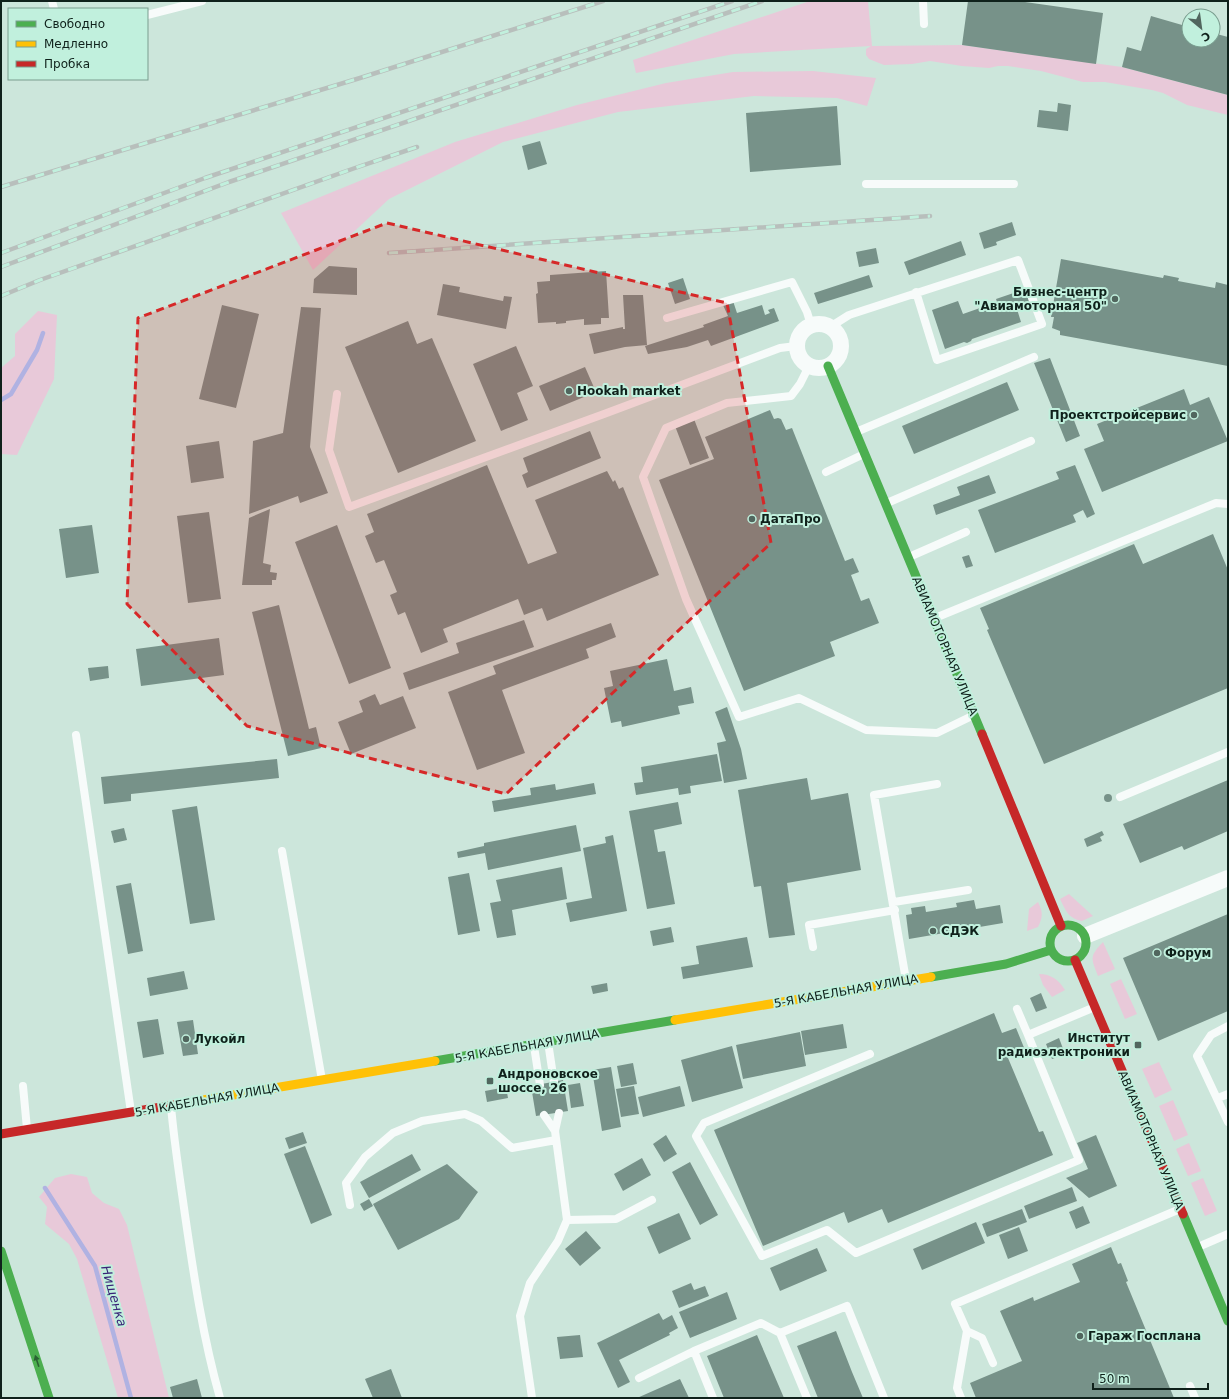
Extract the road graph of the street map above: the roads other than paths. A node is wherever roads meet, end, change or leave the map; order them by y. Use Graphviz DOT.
graph roads {
  1 [pos="202,1"];
  2 [pos="923,1"];
  3 [pos="148,14"];
  4 [pos="924,24"];
  5 [pos="866,184"];
  6 [pos="1014,184"];
  7 [pos="916,292"];
  8 [pos="667,318"];
  9 [pos="811,325"];
  10 [pos="830,327"];
  11 [pos="796,346"];
  12 [pos="1034,357"];
  13 [pos="809,366"];
  14 [pos="828,366"];
  15 [pos="337,394"];
  16 [pos="856,432"];
  17 [pos="1031,441"];
  18 [pos="865,453"];
  19 [pos="826,472"];
  20 [pos="886,504"];
  21 [pos="1228,504"];
  22 [pos="966,532"];
  23 [pos="908,557"];
  24 [pos="934,618"];
  25 [pos="974,715"];
  26 [pos="76,735"];
  27 [pos="1228,752"];
  28 [pos="937,784"];
  29 [pos="1120,797"];
  30 [pos="282,850"];
  31 [pos="1228,878"];
  32 [pos="968,890"];
  33 [pos="894,906"];
  34 [pos="1061,926"];
  35 [pos="1085,936"];
  36 [pos="813,947"];
  37 [pos="1051,950"];
  38 [pos="1076,960"];
  39 [pos="906,980"];
  40 [pos="1096,1007"];
  41 [pos="1017,1009"];
  42 [pos="1228,1026"];
  43 [pos="1028,1035"];
  44 [pos="548,1042"];
  45 [pos="533,1045"];
  46 [pos="870,1054"];
  47 [pos="322,1080"];
  48 [pos="554,1082"];
  49 [pos="540,1085"];
  50 [pos="23,1086"];
  51 [pos="1228,1094"];
  52 [pos="1218,1098"];
  53 [pos="171,1106"];
  54 [pos="131,1112"];
  55 [pos="559,1113"];
  56 [pos="544,1115"];
  57 [pos="1228,1122"];
  58 [pos="27,1130"];
  59 [pos="555,1131"];
  60 [pos="1,1134"];
  61 [pos="556,1140"];
  62 [pos="652,1200"];
  63 [pos="350,1204"];
  64 [pos="1180,1209"];
  65 [pos="567,1220"];
  66 [pos="1228,1234"];
  67 [pos="1197,1247"];
  68 [pos="2,1256"];
  69 [pos="1228,1321"];
  70 [pos="967,1331"];
  71 [pos="780,1333"];
  72 [pos="694,1351"];
  73 [pos="992,1363"];
  74 [pos="639,1378"];
  75 [pos="1190,1386"];
  76 [pos="50,1398"];
  77 [pos="220,1398"];
  78 [pos="532,1398"];
  79 [pos="713,1398"];
  80 [pos="807,1398"];
  81 [pos="884,1398"];
  82 [pos="961,1398"];
  83 [pos="1195,1398"];
  1 -- 3 [label="lane"];
  2 -- 4 [label="lane"];
  5 -- 6 [label="lane"];
  7 -- 7 [label="lane"];
  7 -- 10 [label="lane"];
  8 -- 9 [label="lane"];
  9 -- 10 [label="street"];
  9 -- 11 [label="street"];
  10 -- 14 [label="street"];
  11 -- 13 [label="street"];
  11 -- 15 [label="lane"];
  12 -- 16 [label="lane"];
  13 -- 14 [label="street"];
  13 -- 25 [label="lane"];
  14 -- 16 [label="street, АВИАМОТОРНАЯ УЛИЦА"];
  16 -- 18 [label="street, АВИАМОТОРНАЯ УЛИЦА"];
  17 -- 20 [label="lane"];
  18 -- 19 [label="lane"];
  18 -- 20 [label="street, АВИАМОТОРНАЯ УЛИЦА"];
  20 -- 23 [label="street, АВИАМОТОРНАЯ УЛИЦА"];
  21 -- 24 [label="lane"];
  22 -- 23 [label="lane"];
  23 -- 24 [label="street, АВИАМОТОРНАЯ УЛИЦА"];
  24 -- 25 [label="street, АВИАМОТОРНАЯ УЛИЦА"];
  25 -- 34 [label="street, АВИАМОТОРНАЯ УЛИЦА"];
  26 -- 54 [label="lane"];
  27 -- 29 [label="lane"];
  28 -- 33 [label="lane"];
  30 -- 47 [label="lane"];
  31 -- 35 [label="street"];
  32 -- 33 [label="lane"];
  33 -- 36 [label="lane"];
  33 -- 39 [label="lane"];
  34 -- 35 [label="street"];
  34 -- 37 [label="street"];
  35 -- 38 [label="street"];
  37 -- 38 [label="street"];
  37 -- 39 [label="street, 5-Я КАБЕЛЬНАЯ УЛИЦА"];
  38 -- 40 [label="street, АВИАМОТОРНАЯ УЛИЦА"];
  39 -- 44 [label="street, 5-Я КАБЕЛЬНАЯ УЛИЦА"];
  40 -- 43 [label="lane"];
  40 -- 64 [label="street, АВИАМОТОРНАЯ УЛИЦА"];
  41 -- 43 [label="lane"];
  42 -- 52 [label="lane"];
  43 -- 46 [label="lane"];
  44 -- 45 [label="street, 5-Я КАБЕЛЬНАЯ УЛИЦА"];
  44 -- 48 [label="lane"];
  45 -- 47 [label="street, 5-Я КАБЕЛЬНАЯ УЛИЦА"];
  45 -- 49 [label="lane"];
  47 -- 53 [label="street, 5-Я КАБЕЛЬНАЯ УЛИЦА"];
  50 -- 58 [label="lane"];
  51 -- 52 [label="lane"];
  52 -- 57 [label="lane"];
  53 -- 54 [label="street, 5-Я КАБЕЛЬНАЯ УЛИЦА"];
  53 -- 77 [label="lane"];
  54 -- 58 [label="street, 5-Я КАБЕЛЬНАЯ УЛИЦА"];
  55 -- 59 [label="lane"];
  56 -- 59 [label="lane"];
  58 -- 60 [label="street, 5-Я КАБЕЛЬНАЯ УЛИЦА"];
  59 -- 61 [label="lane"];
  61 -- 63 [label="lane"];
  61 -- 65 [label="lane"];
  62 -- 65 [label="lane"];
  64 -- 67 [label="street, АВИАМОТОРНАЯ УЛИЦА"];
  64 -- 70 [label="lane"];
  65 -- 78 [label="lane"];
  66 -- 67 [label="lane"];
  67 -- 69 [label="street, АВИАМОТОРНАЯ УЛИЦА"];
  76 -- 68 [label="street, one-way"];
  70 -- 73 [label="lane"];
  70 -- 82 [label="lane"];
  71 -- 72 [label="lane"];
  71 -- 80 [label="lane"];
  71 -- 81 [label="lane"];
  72 -- 74 [label="lane"];
  72 -- 79 [label="lane"];
  75 -- 83 [label="lane"];
}
